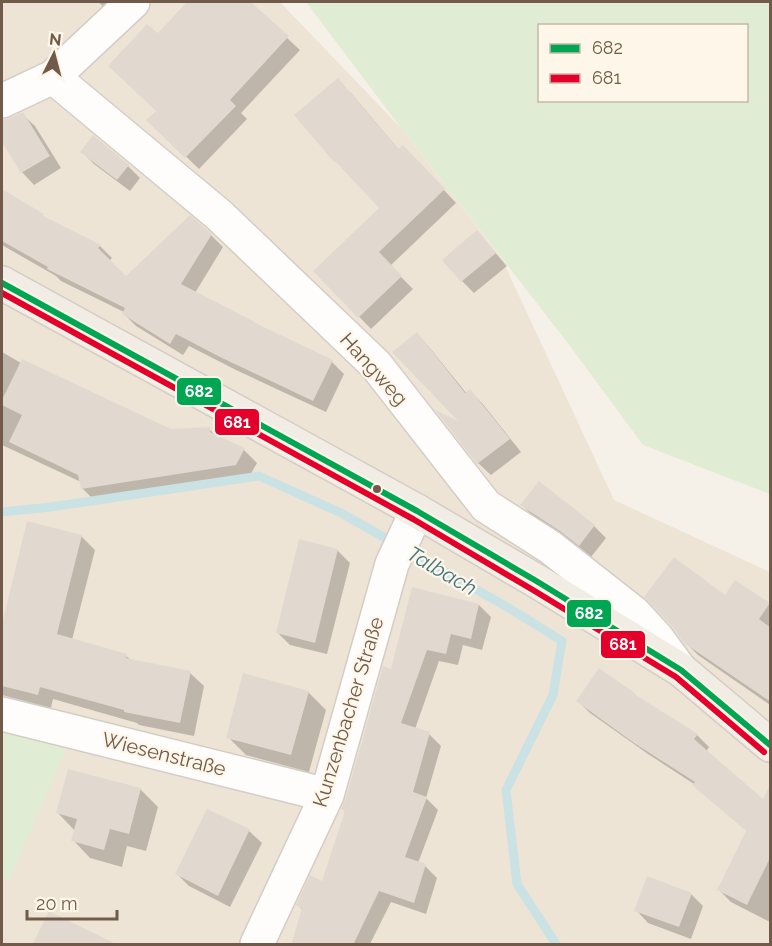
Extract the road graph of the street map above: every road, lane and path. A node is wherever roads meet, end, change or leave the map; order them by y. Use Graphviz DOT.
graph roads {
  1 [pos="133,2"];
  2 [pos="53,77"];
  3 [pos="2,101"];
  4 [pos="2,283"];
  5 [pos="412,522"];
  6 [pos="681,670"];
  7 [pos="2,714"];
  8 [pos="771,745"];
  9 [pos="327,795"];
  10 [pos="257,945"];
  1 -- 2 [label="street"];
  2 -- 3 [label="street"];
  2 -- 6 [label="street, Hangweg"];
  4 -- 5 [label="main road"];
  5 -- 6 [label="main road"];
  5 -- 9 [label="street, Kunzenbacher Straße"];
  6 -- 8 [label="main road"];
  7 -- 9 [label="street, Wiesenstraße"];
  9 -- 10 [label="street, Kunzenbacher Straße"];
}
